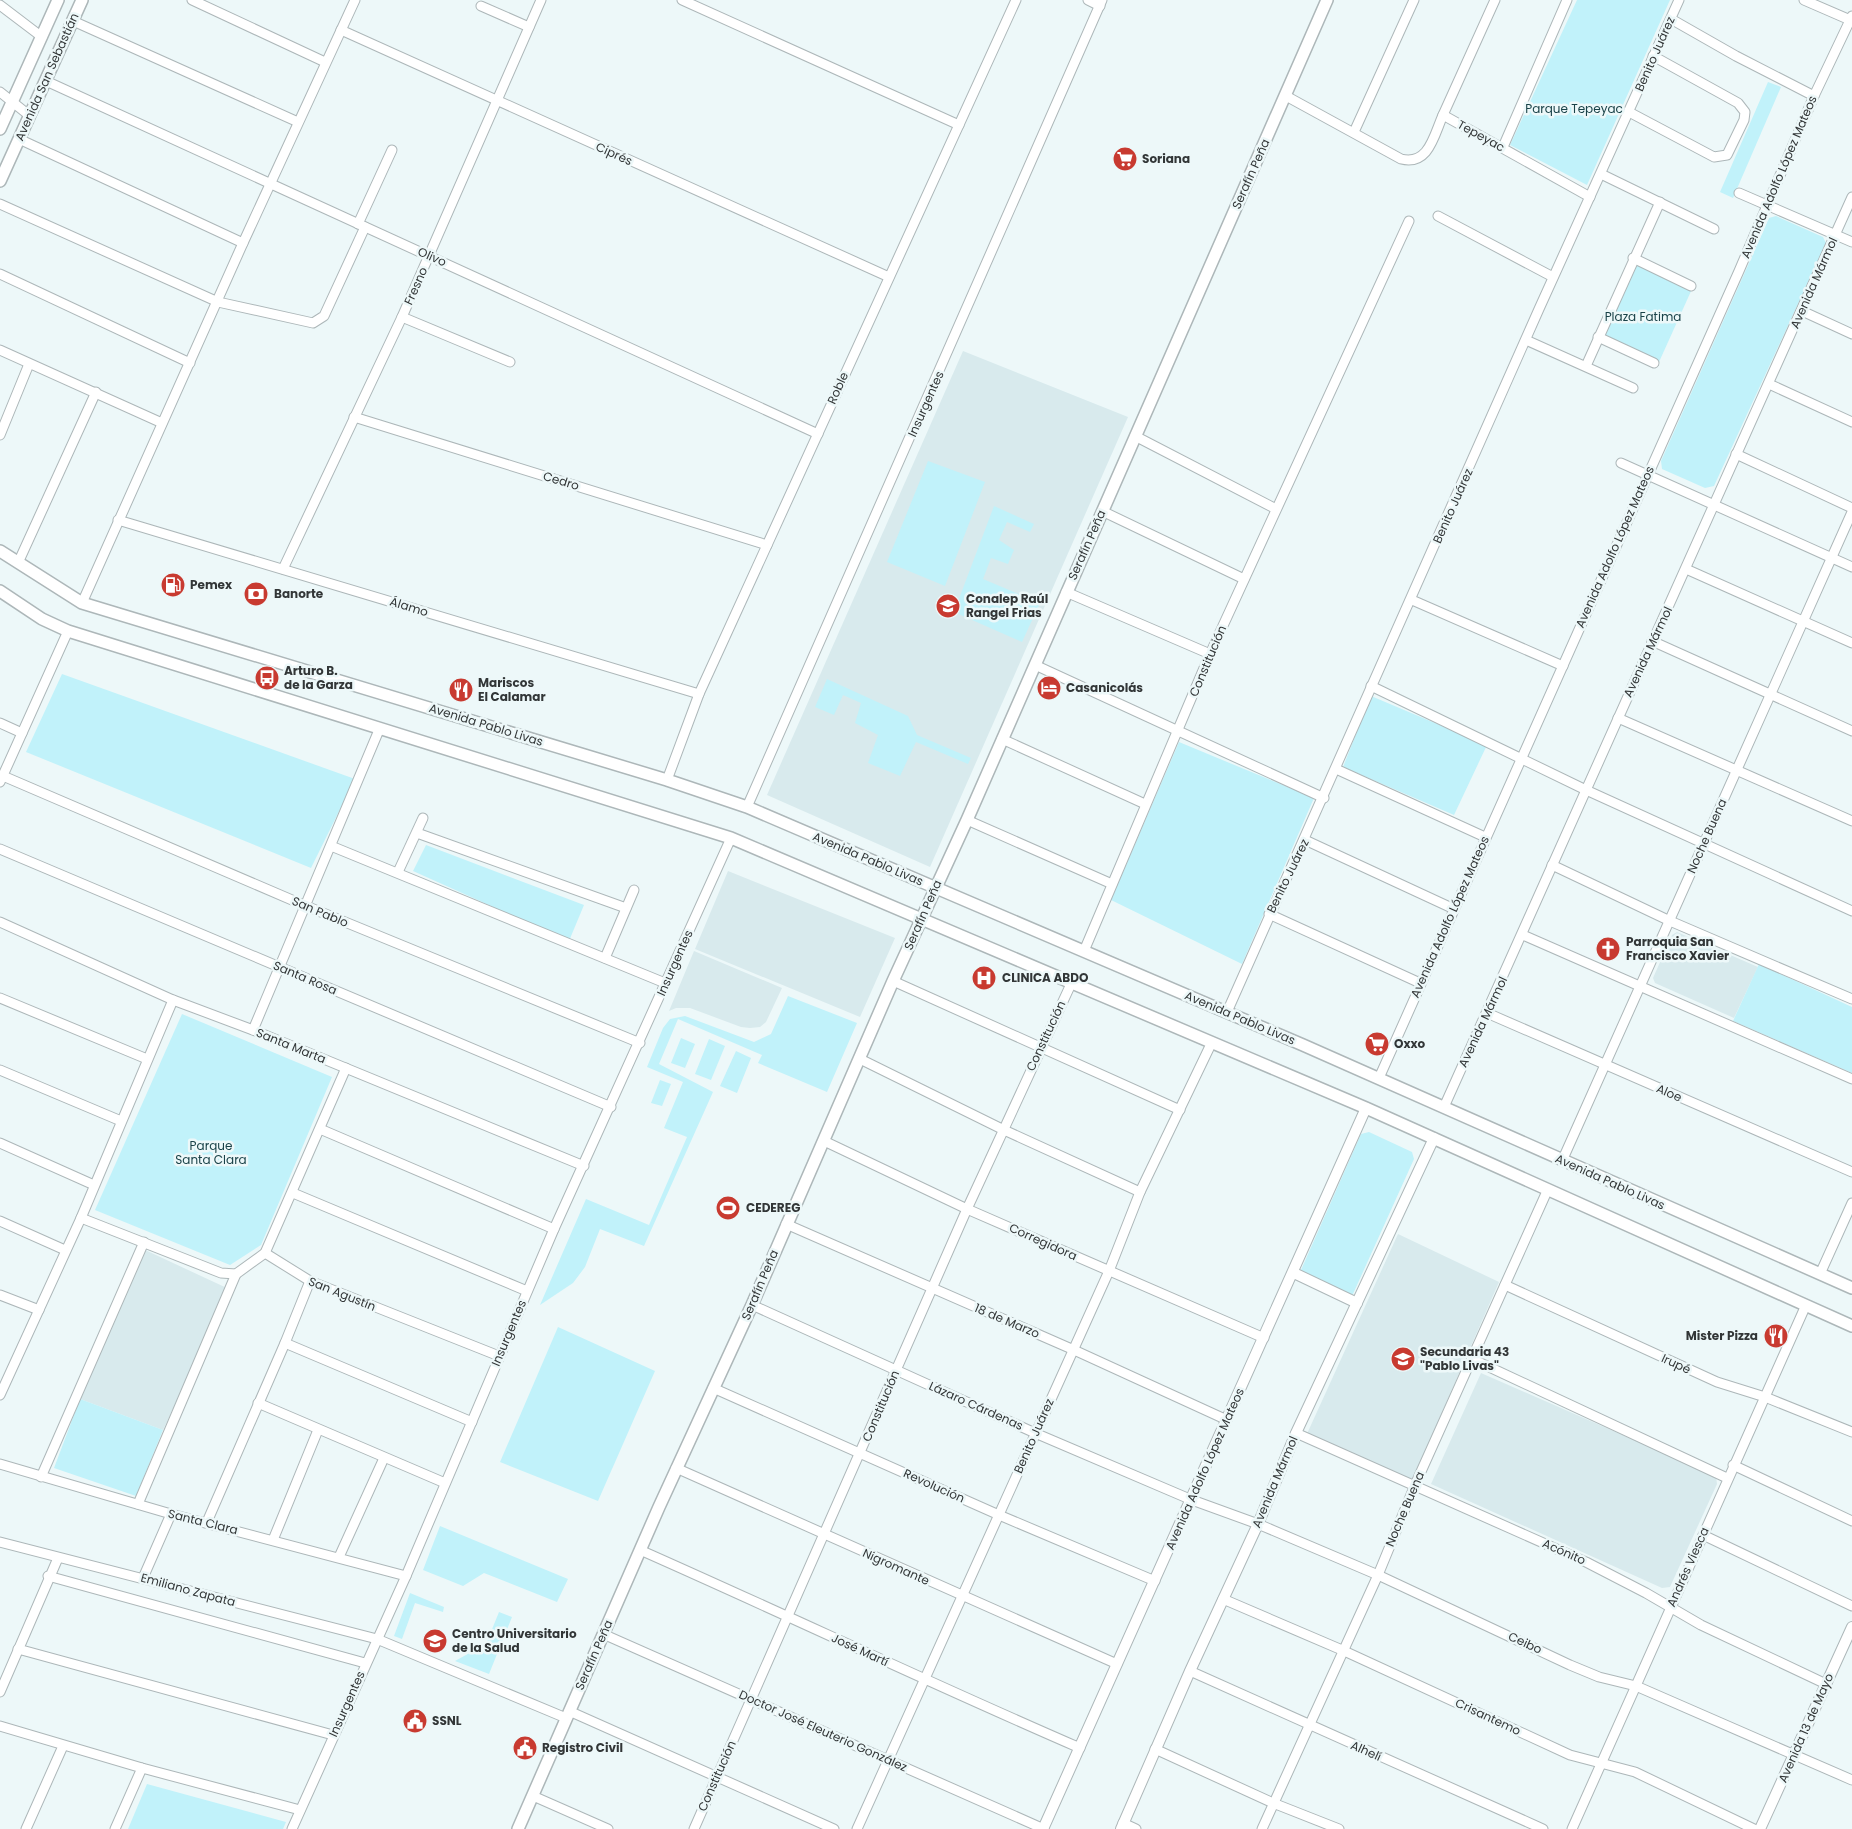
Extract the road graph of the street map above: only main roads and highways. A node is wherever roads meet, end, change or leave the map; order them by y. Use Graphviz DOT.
graph roads {
  1 [pos="58,0"];
  2 [pos="82,0"];
  3 [pos="1326,0"];
  4 [pos="0,129"];
  5 [pos="0,181"];
  6 [pos="0,551"];
  7 [pos="1,596"];
  8 [pos="936,888"];
  9 [pos="922,918"];
  10 [pos="1852,1288"];
  11 [pos="1852,1326"];
  12 [pos="518,1829"];
  1 -- 4 [label="main road, Avenida San Sebastián"];
  2 -- 5 [label="main road, Avenida San Sebastián"];
  3 -- 8 [label="main road, Serafín Peña"];
  6 -- 8 [label="main road, Avenida Pablo Livas"];
  7 -- 9 [label="main road"];
  8 -- 9 [label="main road, Serafín Peña"];
  8 -- 10 [label="main road, Avenida Pablo Livas"];
  9 -- 11 [label="main road"];
  9 -- 12 [label="main road, Serafín Peña"];
}
